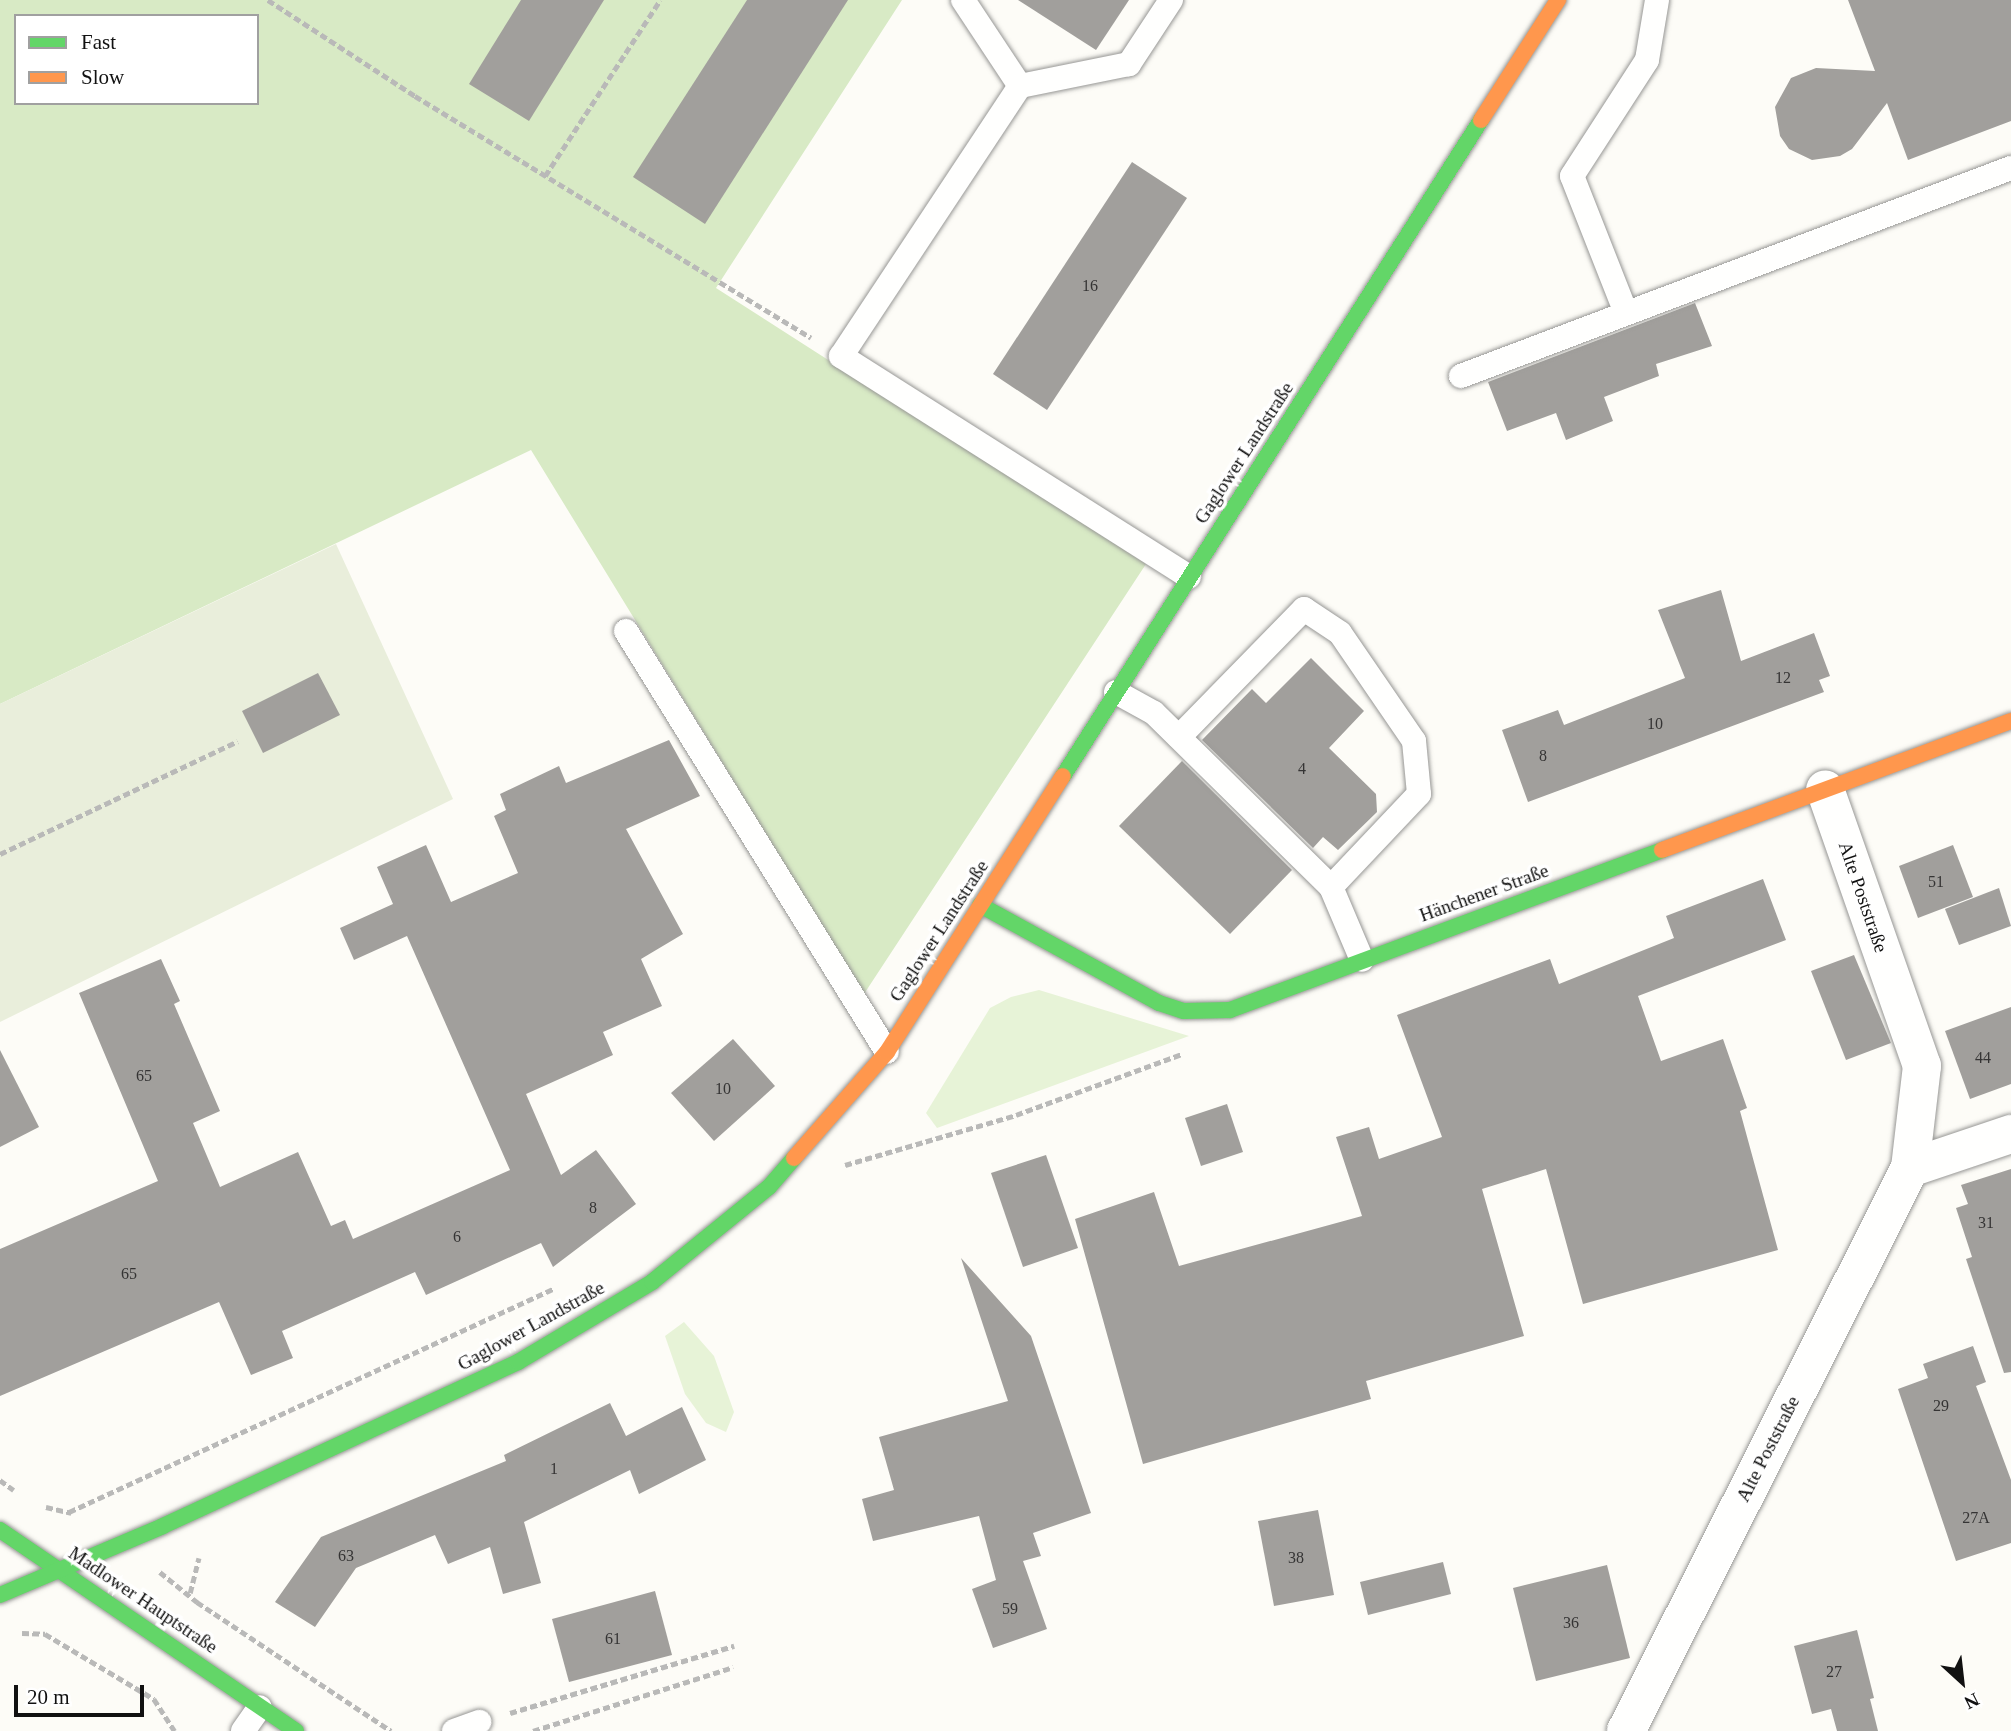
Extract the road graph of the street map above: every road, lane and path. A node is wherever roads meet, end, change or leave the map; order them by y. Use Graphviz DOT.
graph roads {
  1 [pos="268,0"];
  2 [pos="660,0"];
  3 [pos="963,0"];
  4 [pos="1171,0"];
  5 [pos="1558,0"];
  6 [pos="1657,0"];
  7 [pos="1020,86"];
  8 [pos="2011,168"];
  9 [pos="545,176"];
  10 [pos="1626,313"];
  11 [pos="841,356"];
  12 [pos="1461,376"];
  13 [pos="1189,577"];
  14 [pos="626,631"];
  15 [pos="1116,692"];
  16 [pos="2011,721"];
  17 [pos="1179,737"];
  18 [pos="238,740"];
  19 [pos="1825,789"];
  20 [pos="0,854"];
  21 [pos="1331,887"];
  22 [pos="980,905"];
  23 [pos="1362,960"];
  24 [pos="1191,1051"];
  25 [pos="887,1052"];
  26 [pos="2011,1134"];
  27 [pos="835,1167"];
  28 [pos="1910,1168"];
  29 [pos="565,1283"];
  30 [pos="69,1512"];
  31 [pos="0,1530"];
  32 [pos="61,1569"];
  33 [pos="190,1593"];
  34 [pos="0,1595"];
  35 [pos="11,1633"];
  36 [pos="734,1646"];
  37 [pos="733,1667"];
  38 [pos="260,1707"];
  39 [pos="479,1722"];
  40 [pos="175,1731"];
  41 [pos="243,1731"];
  42 [pos="296,1731"];
  43 [pos="391,1731"];
  44 [pos="454,1731"];
  45 [pos="533,1731"];
  46 [pos="1626,1731"];
  1 -- 9 [label="path"];
  2 -- 9 [label="path"];
  3 -- 7 [label="lane"];
  4 -- 7 [label="lane"];
  5 -- 13 [label="main road, Gaglower Landstraße"];
  6 -- 10 [label="lane"];
  7 -- 11 [label="lane"];
  8 -- 10 [label="lane"];
  9 -- 11 [label="path"];
  10 -- 12 [label="lane"];
  11 -- 13 [label="lane"];
  13 -- 15 [label="main road, Gaglower Landstraße"];
  14 -- 25 [label="lane"];
  15 -- 17 [label="lane"];
  15 -- 22 [label="main road, Gaglower Landstraße"];
  16 -- 19 [label="main road, Hänchener Straße"];
  17 -- 21 [label="lane"];
  17 -- 21 [label="lane"];
  18 -- 20 [label="path"];
  19 -- 23 [label="main road, Hänchener Straße"];
  19 -- 28 [label="street, Alte Poststraße"];
  21 -- 23 [label="lane"];
  22 -- 23 [label="main road, Hänchener Straße"];
  22 -- 25 [label="main road, Gaglower Landstraße"];
  24 -- 27 [label="path"];
  25 -- 32 [label="main road, Gaglower Landstraße"];
  26 -- 28 [label="street"];
  28 -- 46 [label="street, Alte Poststraße"];
  29 -- 30 [label="path"];
  31 -- 32 [label="main road, Madlower Hauptstraße"];
  32 -- 34 [label="main road, Gaglower Landstraße"];
  32 -- 38 [label="main road, Madlower Hauptstraße"];
  33 -- 43 [label="path"];
  35 -- 40 [label="path"];
  36 -- 39 [label="path"];
  37 -- 45 [label="path"];
  38 -- 41 [label="lane"];
  38 -- 42 [label="main road, Madlower Hauptstraße"];
  39 -- 44 [label="lane"];
}
